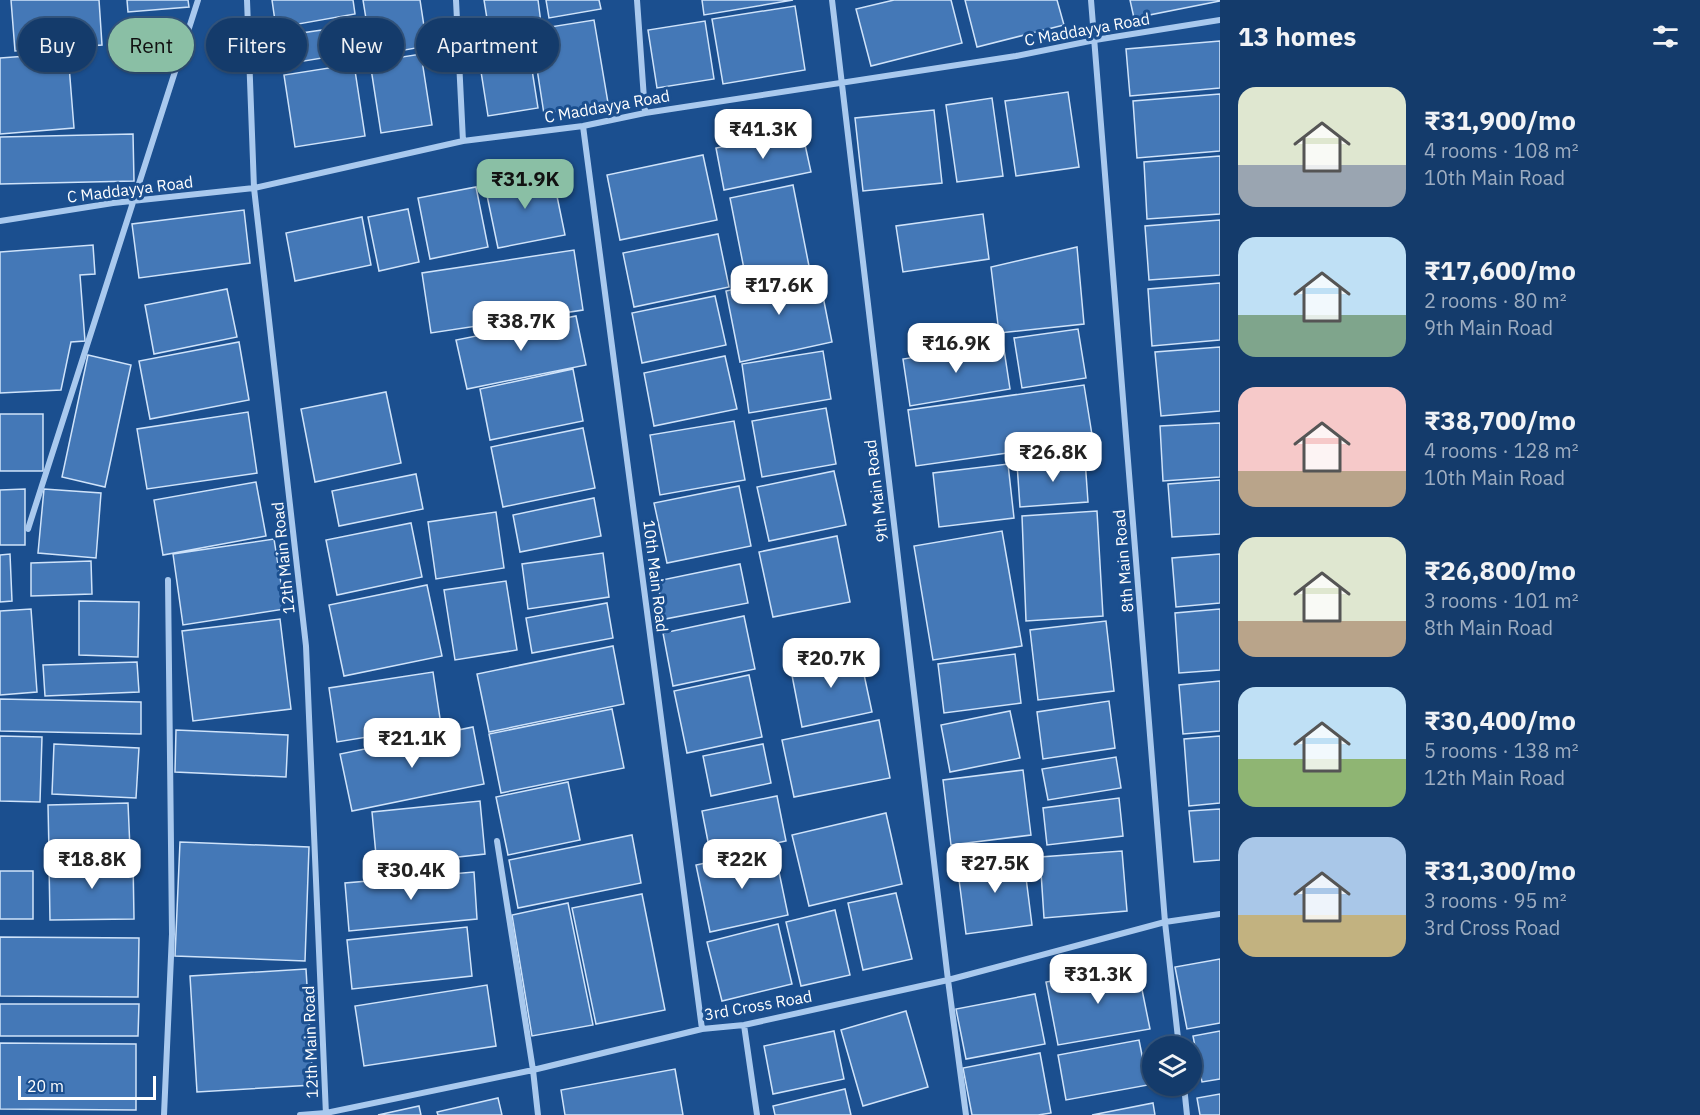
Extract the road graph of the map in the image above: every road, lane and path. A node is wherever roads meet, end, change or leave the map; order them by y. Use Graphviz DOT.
graph roads {
  1 [pos="198,0"];
  2 [pos="247,0"];
  3 [pos="456,0"];
  4 [pos="637,0"];
  5 [pos="832,0"];
  6 [pos="1091,0"];
  7 [pos="1220,20"];
  8 [pos="1095,40"];
  9 [pos="841,83"];
  10 [pos="645,113"];
  11 [pos="584,126"];
  12 [pos="463,141"];
  13 [pos="254,188"];
  14 [pos="135,200"];
  15 [pos="0,221"];
  16 [pos="28,529"];
  17 [pos="168,580"];
  18 [pos="497,841"];
  19 [pos="1220,914"];
  20 [pos="1165,922"];
  21 [pos="948,980"];
  22 [pos="744,1025"];
  23 [pos="702,1029"];
  24 [pos="1178,1036"];
  25 [pos="533,1070"];
  26 [pos="1185,1096"];
  27 [pos="326,1114"];
  28 [pos="165,1115"];
  29 [pos="300,1115"];
  30 [pos="538,1115"];
  31 [pos="756,1115"];
  32 [pos="966,1115"];
  33 [pos="1187,1115"];
  1 -- 14 [label="street"];
  2 -- 13 [label="street, 12th Main Road"];
  3 -- 12 [label="street"];
  4 -- 10 [label="street"];
  5 -- 9 [label="street, 9th Main Road"];
  6 -- 8 [label="street, 8th Main Road"];
  7 -- 8 [label="street, C Maddayya Road"];
  8 -- 9 [label="street, C Maddayya Road"];
  8 -- 20 [label="street, 8th Main Road"];
  9 -- 10 [label="street, C Maddayya Road"];
  9 -- 21 [label="street, 9th Main Road"];
  10 -- 11 [label="street, C Maddayya Road"];
  11 -- 12 [label="street, C Maddayya Road"];
  11 -- 23 [label="street, 10th Main Road"];
  12 -- 13 [label="street, C Maddayya Road"];
  13 -- 14 [label="street, C Maddayya Road"];
  13 -- 27 [label="street, 12th Main Road"];
  14 -- 15 [label="street, C Maddayya Road"];
  14 -- 16 [label="street"];
  17 -- 28 [label="street"];
  18 -- 25 [label="street"];
  19 -- 20 [label="street, 3rd Cross Road"];
  20 -- 21 [label="street, 3rd Cross Road"];
  20 -- 24 [label="street, 8th Main Road"];
  21 -- 22 [label="street, 3rd Cross Road"];
  21 -- 32 [label="street, 9th Main Road"];
  22 -- 23 [label="street, 3rd Cross Road"];
  22 -- 31 [label="street"];
  23 -- 25 [label="street, 3rd Cross Road"];
  25 -- 27 [label="street, 3rd Cross Road"];
  25 -- 30 [label="street"];
  26 -- 33 [label="street"];
  27 -- 29 [label="street, 3rd Cross Road"];
}
